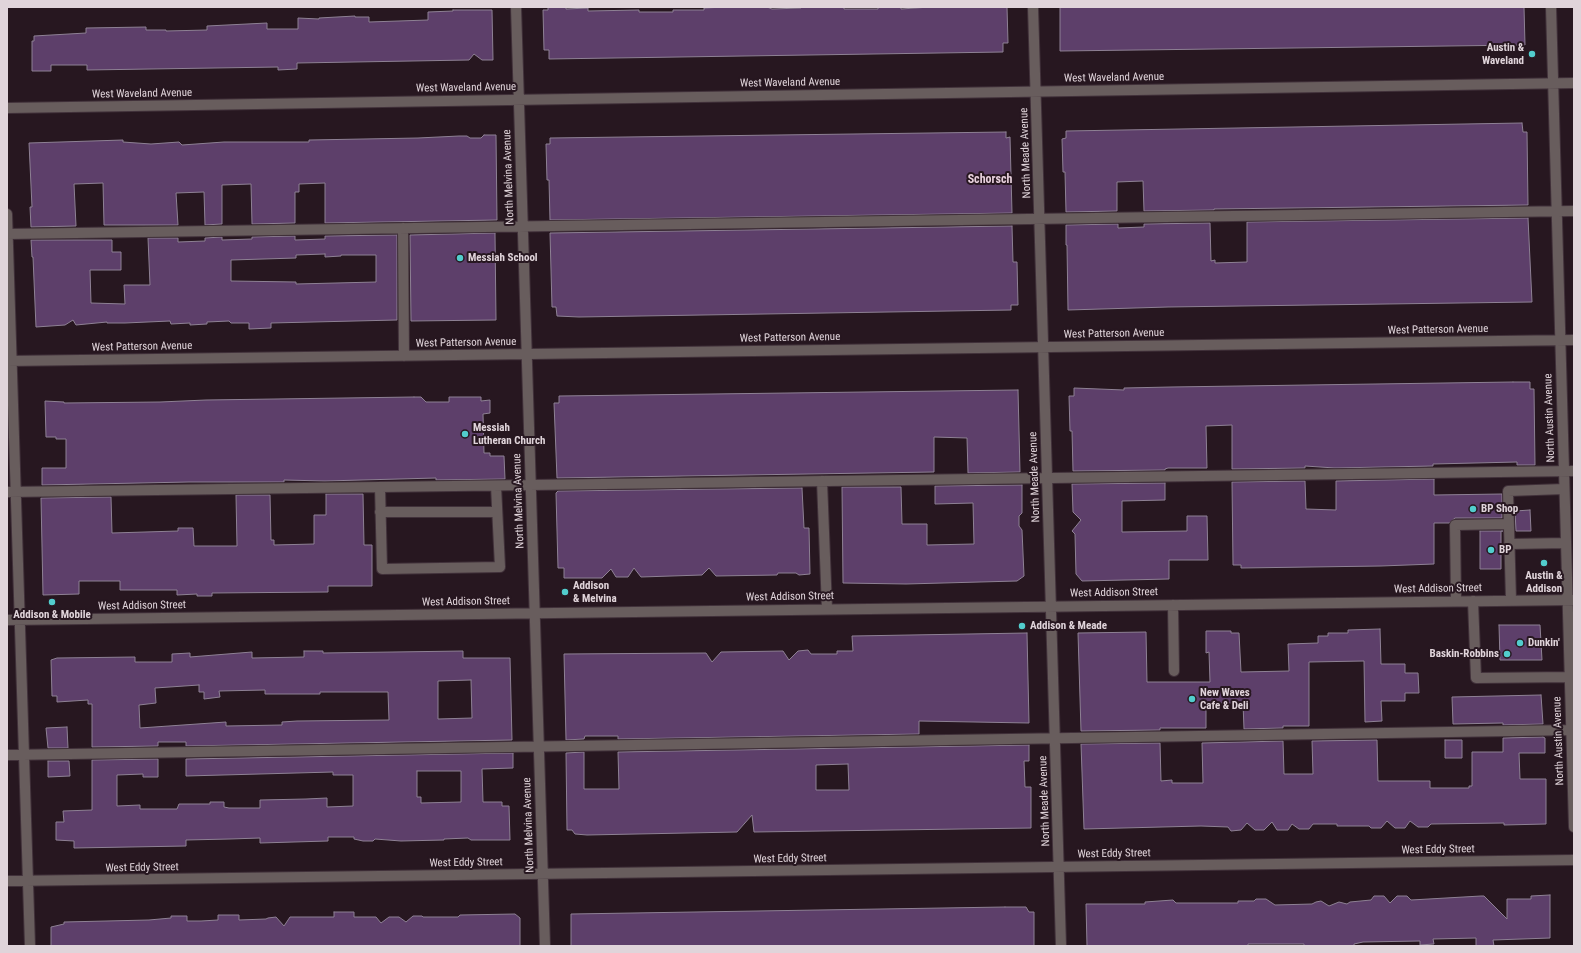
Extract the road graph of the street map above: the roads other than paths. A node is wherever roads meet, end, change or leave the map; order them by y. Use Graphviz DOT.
graph roads {
  1 [pos="516,7"];
  2 [pos="1033,7"];
  3 [pos="1551,7"];
  4 [pos="1553,83"];
  5 [pos="1574,83"];
  6 [pos="1036,92"];
  7 [pos="519,100"];
  8 [pos="7,108"];
  9 [pos="1556,211"];
  10 [pos="1574,211"];
  11 [pos="7,214"];
  12 [pos="1040,219"];
  13 [pos="523,226"];
  14 [pos="402,228"];
  15 [pos="7,234"];
  16 [pos="1560,340"];
  17 [pos="1574,340"];
  18 [pos="1043,346"];
  19 [pos="527,354"];
  20 [pos="404,356"];
  21 [pos="9,361"];
  22 [pos="1569,471"];
  23 [pos="1047,478"];
  24 [pos="822,481"];
  25 [pos="531,485"];
  26 [pos="496,486"];
  27 [pos="380,487"];
  28 [pos="1564,489"];
  29 [pos="11,492"];
  30 [pos="380,512"];
  31 [pos="497,512"];
  32 [pos="1509,524"];
  33 [pos="1566,543"];
  34 [pos="1509,544"];
  35 [pos="1511,600"];
  36 [pos="1571,600"];
  37 [pos="1456,601"];
  38 [pos="1473,601"];
  39 [pos="1173,605"];
  40 [pos="1051,606"];
  41 [pos="828,609"];
  42 [pos="535,613"];
  43 [pos="7,620"];
  44 [pos="20,620"];
  45 [pos="1174,670"];
  46 [pos="1570,677"];
  47 [pos="1572,712"];
  48 [pos="1572,730"];
  49 [pos="1055,738"];
  50 [pos="539,746"];
  51 [pos="7,754"];
  52 [pos="24,754"];
  53 [pos="1574,827"];
  54 [pos="1574,860"];
  55 [pos="1059,867"];
  56 [pos="543,874"];
  57 [pos="7,881"];
  58 [pos="28,881"];
  59 [pos="30,946"];
  60 [pos="545,946"];
  61 [pos="1061,946"];
  1 -- 7 [label="street, North Melvina Avenue"];
  2 -- 6 [label="street, North Meade Avenue"];
  3 -- 4 [label="street, North Austin Avenue"];
  4 -- 5 [label="street, West Waveland Avenue"];
  4 -- 6 [label="street, West Waveland Avenue"];
  4 -- 9 [label="street, North Austin Avenue"];
  6 -- 7 [label="street, West Waveland Avenue"];
  6 -- 12 [label="street, North Meade Avenue"];
  7 -- 8 [label="street, West Waveland Avenue"];
  7 -- 13 [label="street, North Melvina Avenue"];
  9 -- 10 [label="street"];
  9 -- 12 [label="street"];
  9 -- 16 [label="street, North Austin Avenue"];
  11 -- 15 [label="street"];
  12 -- 13 [label="street"];
  12 -- 18 [label="street, North Meade Avenue"];
  13 -- 14 [label="street"];
  13 -- 19 [label="street, North Melvina Avenue"];
  14 -- 15 [label="street"];
  14 -- 20 [label="street"];
  15 -- 21 [label="street"];
  16 -- 17 [label="street, West Patterson Avenue"];
  16 -- 18 [label="street, West Patterson Avenue"];
  16 -- 22 [label="street, North Austin Avenue"];
  18 -- 19 [label="street, West Patterson Avenue"];
  18 -- 23 [label="street, North Meade Avenue"];
  19 -- 20 [label="street, West Patterson Avenue"];
  19 -- 25 [label="street, North Melvina Avenue"];
  20 -- 21 [label="street, West Patterson Avenue"];
  21 -- 29 [label="street"];
  22 -- 23 [label="street"];
  22 -- 28 [label="street, North Austin Avenue"];
  23 -- 24 [label="street"];
  23 -- 40 [label="street, North Meade Avenue"];
  24 -- 25 [label="street"];
  24 -- 41 [label="street"];
  25 -- 26 [label="street"];
  25 -- 42 [label="street, North Melvina Avenue"];
  26 -- 27 [label="street"];
  26 -- 31 [label="street"];
  27 -- 29 [label="street"];
  27 -- 30 [label="street"];
  28 -- 32 [label="street"];
  28 -- 33 [label="street, North Austin Avenue"];
  29 -- 44 [label="street"];
  30 -- 31 [label="street"];
  30 -- 31 [label="street"];
  32 -- 34 [label="street"];
  32 -- 37 [label="street"];
  33 -- 34 [label="street"];
  33 -- 36 [label="street, North Austin Avenue"];
  34 -- 35 [label="street"];
  35 -- 36 [label="street, West Addison Street"];
  35 -- 38 [label="street, West Addison Street"];
  36 -- 46 [label="street, North Austin Avenue"];
  37 -- 38 [label="street, West Addison Street"];
  37 -- 39 [label="street, West Addison Street"];
  38 -- 46 [label="street"];
  39 -- 40 [label="street, West Addison Street"];
  39 -- 45 [label="street"];
  40 -- 41 [label="street, West Addison Street"];
  40 -- 49 [label="street, North Meade Avenue"];
  41 -- 42 [label="street, West Addison Street"];
  42 -- 44 [label="street, West Addison Street"];
  42 -- 50 [label="street, North Melvina Avenue"];
  43 -- 44 [label="street, West Addison Street"];
  44 -- 52 [label="street"];
  46 -- 47 [label="street, North Austin Avenue"];
  47 -- 48 [label="street, North Austin Avenue"];
  48 -- 49 [label="street"];
  48 -- 53 [label="street, North Austin Avenue"];
  49 -- 50 [label="street"];
  49 -- 55 [label="street, North Meade Avenue"];
  50 -- 52 [label="street"];
  50 -- 56 [label="street, North Melvina Avenue"];
  51 -- 52 [label="street"];
  52 -- 58 [label="street"];
  54 -- 55 [label="street, West Eddy Street"];
  55 -- 56 [label="street, West Eddy Street"];
  55 -- 61 [label="street, North Meade Avenue"];
  56 -- 58 [label="street, West Eddy Street"];
  56 -- 60 [label="street, North Melvina Avenue"];
  57 -- 58 [label="street, West Eddy Street"];
  58 -- 59 [label="street"];
}
